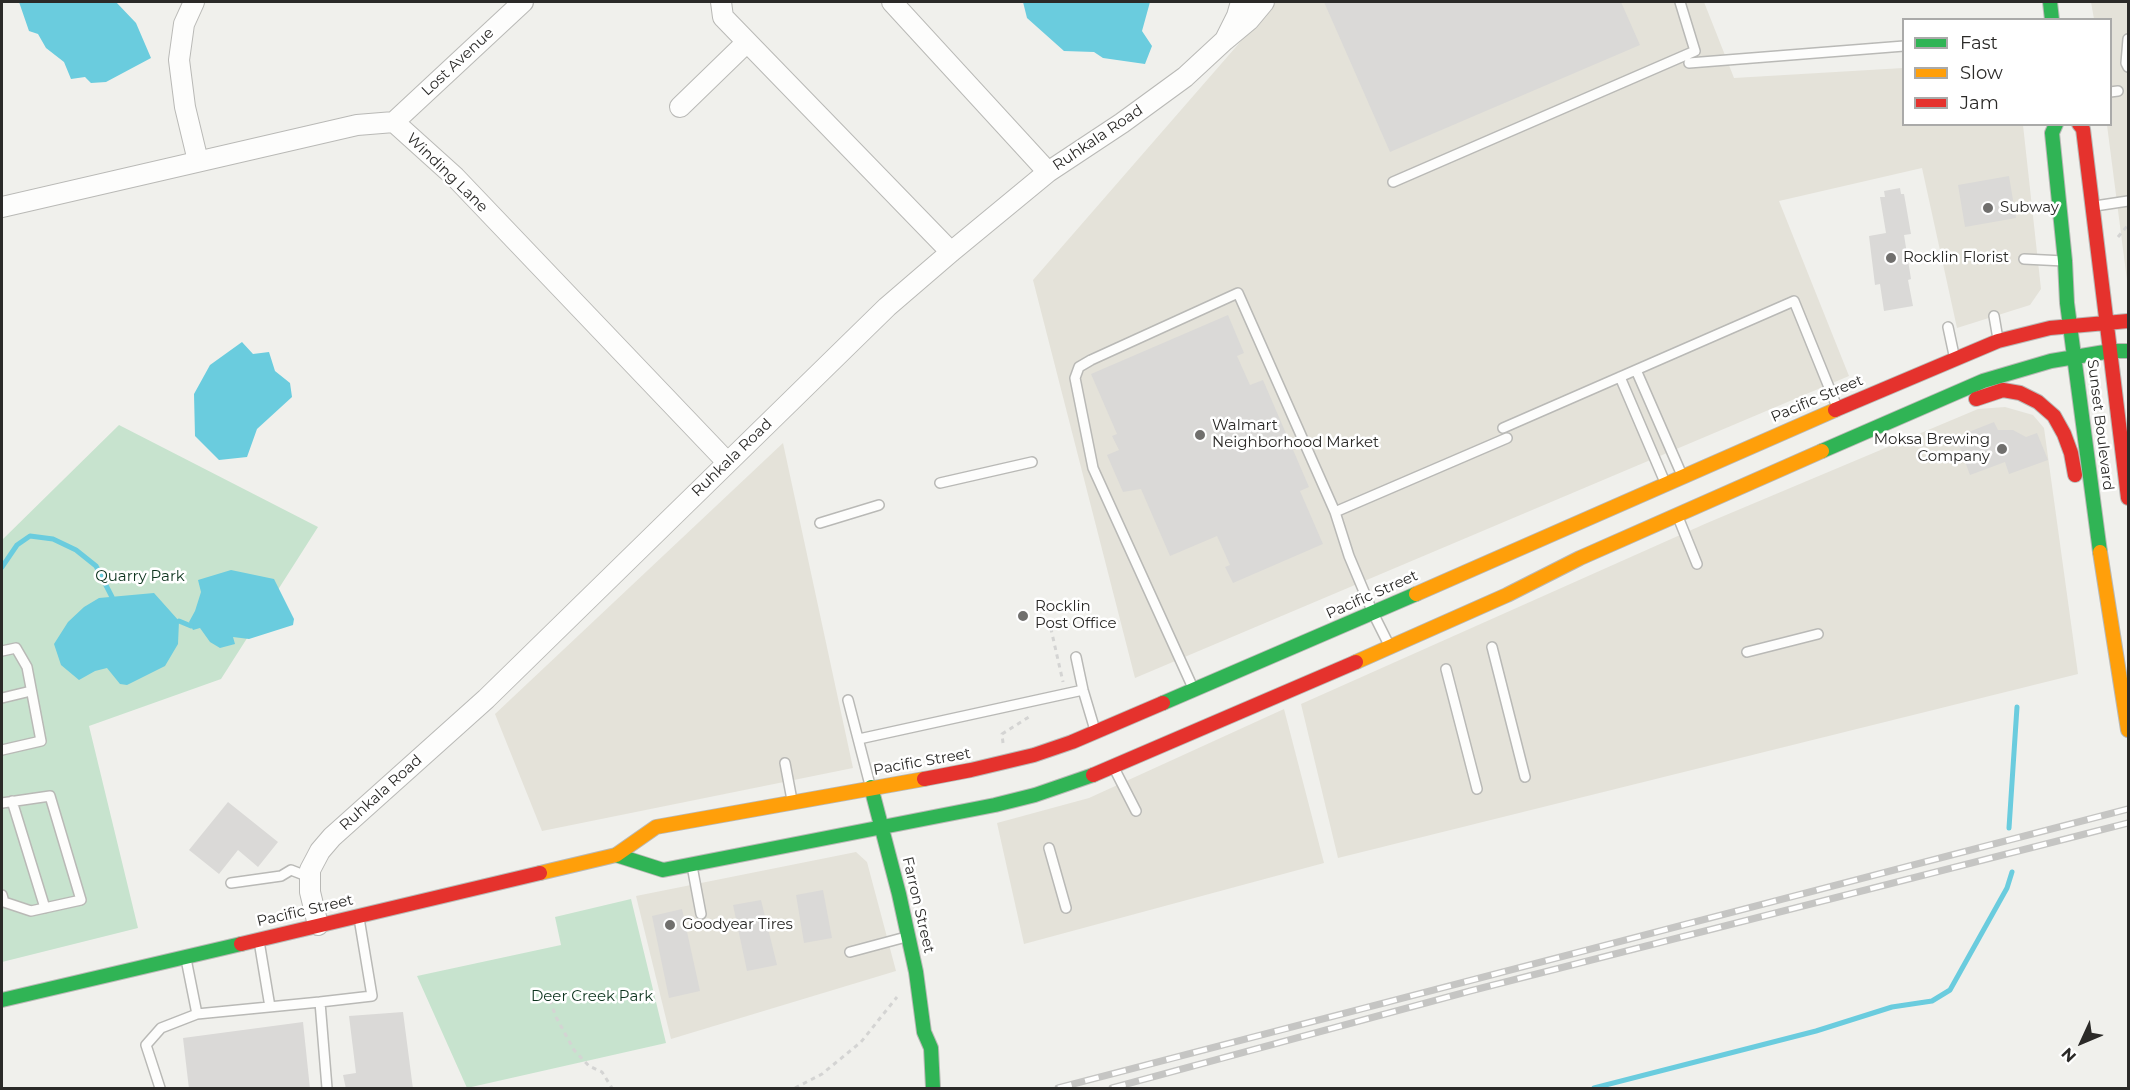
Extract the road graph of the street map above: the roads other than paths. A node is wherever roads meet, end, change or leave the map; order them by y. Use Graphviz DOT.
graph roads {
  1 [pos="194,2"];
  2 [pos="721,2"];
  3 [pos="892,2"];
  4 [pos="1241,2"];
  5 [pos="1264,2"];
  6 [pos="1680,2"];
  7 [pos="2050,2"];
  8 [pos="519,3"];
  9 [pos="2052,18"];
  10 [pos="2128,39"];
  11 [pos="1225,40"];
  12 [pos="747,42"];
  13 [pos="1902,46"];
  14 [pos="1689,63"];
  15 [pos="2128,68"];
  16 [pos="680,107"];
  17 [pos="394,122"];
  18 [pos="2055,126"];
  19 [pos="2081,126"];
  20 [pos="198,162"];
  21 [pos="1048,172"];
  22 [pos="1393,182"];
  23 [pos="2128,201"];
  24 [pos="2093,206"];
  25 [pos="2,207"];
  26 [pos="951,252"];
  27 [pos="2024,259"];
  28 [pos="2065,261"];
  29 [pos="1994,316"];
  30 [pos="2128,321"];
  31 [pos="2108,322"];
  32 [pos="2070,326"];
  33 [pos="1948,327"];
  34 [pos="1998,341"];
  35 [pos="2111,351"];
  36 [pos="2128,351"];
  37 [pos="2074,357"];
  38 [pos="1955,358"];
  39 [pos="1636,370"];
  40 [pos="1620,377"];
  41 [pos="1838,408"];
  42 [pos="1881,425"];
  43 [pos="728,462"];
  44 [pos="1032,462"];
  45 [pos="1682,476"];
  46 [pos="940,483"];
  47 [pos="1665,483"];
  48 [pos="2128,498"];
  49 [pos="1666,502"];
  50 [pos="879,505"];
  51 [pos="1335,512"];
  52 [pos="1677,515"];
  53 [pos="2095,522"];
  54 [pos="820,523"];
  55 [pos="1595,535"];
  56 [pos="1580,558"];
  57 [pos="1697,564"];
  58 [pos="1372,613"];
  59 [pos="1818,634"];
  60 [pos="1390,647"];
  61 [pos="1492,647"];
  62 [pos="2,651"];
  63 [pos="1747,652"];
  64 [pos="1076,657"];
  65 [pos="1446,669"];
  66 [pos="1083,690"];
  67 [pos="1194,690"];
  68 [pos="31,691"];
  69 [pos="2,699"];
  70 [pos="848,700"];
  71 [pos="2128,730"];
  72 [pos="1096,732"];
  73 [pos="859,739"];
  74 [pos="2,750"];
  75 [pos="785,763"];
  76 [pos="1114,767"];
  77 [pos="1525,777"];
  78 [pos="871,787"];
  79 [pos="1477,789"];
  80 [pos="12,801"];
  81 [pos="2,803"];
  82 [pos="792,803"];
  83 [pos="1136,811"];
  84 [pos="881,827"];
  85 [pos="1049,848"];
  86 [pos="616,855"];
  87 [pos="692,864"];
  88 [pos="309,877"];
  89 [pos="231,883"];
  90 [pos="2,895"];
  91 [pos="45,908"];
  92 [pos="1066,908"];
  93 [pos="700,914"];
  94 [pos="359,916"];
  95 [pos="318,925"];
  96 [pos="909,936"];
  97 [pos="259,939"];
  98 [pos="850,952"];
  99 [pos="186,956"];
  100 [pos="2,1000"];
  101 [pos="320,1002"];
  102 [pos="270,1007"];
  103 [pos="197,1014"];
  104 [pos="924,1032"];
  105 [pos="160,1089"];
  106 [pos="327,1089"];
  107 [pos="922,1089"];
  108 [pos="933,1089"];
  1 -- 20 [label="street"];
  2 -- 12 [label="street"];
  3 -- 21 [label="street"];
  4 -- 11 [label="street, Ruhkala Road"];
  5 -- 11 [label="street, Ruhkala Road"];
  6 -- 22 [label="lane"];
  7 -- 9 [label="main road"];
  8 -- 17 [label="street, Lost Avenue"];
  10 -- 15 [label="lane"];
  11 -- 21 [label="street, Ruhkala Road"];
  12 -- 16 [label="street"];
  12 -- 26 [label="street"];
  13 -- 14 [label="lane"];
  17 -- 20 [label="street, Winding Lane"];
  17 -- 43 [label="street, Winding Lane"];
  18 -- 28 [label="main road, Sunset Boulevard"];
  19 -- 24 [label="main road, Sunset Boulevard"];
  20 -- 25 [label="street, Winding Lane"];
  21 -- 26 [label="street, Ruhkala Road"];
  23 -- 24 [label="lane"];
  24 -- 31 [label="main road, Sunset Boulevard"];
  26 -- 43 [label="street, Ruhkala Road"];
  27 -- 28 [label="lane"];
  28 -- 32 [label="main road, Sunset Boulevard"];
  29 -- 34 [label="lane"];
  30 -- 31 [label="main road, Pacific Street"];
  31 -- 32 [label="main road, Pacific Street"];
  31 -- 35 [label="main road, Sunset Boulevard"];
  32 -- 34 [label="main road, Pacific Street"];
  32 -- 37 [label="main road, Sunset Boulevard"];
  33 -- 38 [label="lane"];
  34 -- 38 [label="main road, Pacific Street"];
  35 -- 36 [label="main road"];
  35 -- 37 [label="main road"];
  35 -- 48 [label="main road, Sunset Boulevard"];
  37 -- 42 [label="main road"];
  37 -- 53 [label="main road, Sunset Boulevard"];
  38 -- 41 [label="main road, Pacific Street"];
  39 -- 40 [label="lane"];
  39 -- 41 [label="lane"];
  39 -- 45 [label="lane"];
  40 -- 47 [label="lane"];
  40 -- 51 [label="lane"];
  41 -- 45 [label="main road, Pacific Street"];
  42 -- 52 [label="main road"];
  42 -- 53 [label="main road"];
  43 -- 88 [label="street, Ruhkala Road"];
  44 -- 46 [label="lane"];
  45 -- 47 [label="main road, Pacific Street"];
  45 -- 49 [label="main road"];
  47 -- 58 [label="main road, Pacific Street"];
  50 -- 54 [label="lane"];
  51 -- 58 [label="lane"];
  51 -- 67 [label="lane"];
  52 -- 56 [label="main road"];
  52 -- 57 [label="lane"];
  53 -- 71 [label="main road, Sunset Boulevard"];
  55 -- 56 [label="main road"];
  56 -- 60 [label="main road"];
  58 -- 60 [label="lane"];
  58 -- 67 [label="main road, Pacific Street"];
  59 -- 63 [label="lane"];
  60 -- 76 [label="main road"];
  61 -- 77 [label="lane"];
  62 -- 68 [label="lane"];
  64 -- 66 [label="lane"];
  65 -- 79 [label="lane"];
  66 -- 72 [label="lane"];
  66 -- 73 [label="lane"];
  67 -- 72 [label="main road, Pacific Street"];
  68 -- 69 [label="lane"];
  68 -- 74 [label="lane"];
  70 -- 73 [label="lane"];
  72 -- 78 [label="main road, Pacific Street"];
  73 -- 78 [label="lane"];
  75 -- 82 [label="lane"];
  76 -- 83 [label="lane"];
  76 -- 84 [label="main road"];
  78 -- 82 [label="main road, Pacific Street"];
  78 -- 84 [label="main road, Farron Street"];
  80 -- 81 [label="lane"];
  80 -- 91 [label="lane"];
  80 -- 91 [label="lane"];
  82 -- 86 [label="main road, Pacific Street"];
  84 -- 87 [label="main road"];
  84 -- 96 [label="main road, Farron Street"];
  85 -- 92 [label="lane"];
  86 -- 87 [label="main road"];
  86 -- 94 [label="main road, Pacific Street"];
  87 -- 93 [label="lane"];
  88 -- 89 [label="lane"];
  88 -- 95 [label="street"];
  90 -- 91 [label="lane"];
  94 -- 95 [label="main road, Pacific Street"];
  94 -- 101 [label="lane"];
  95 -- 97 [label="main road, Pacific Street"];
  96 -- 98 [label="lane"];
  96 -- 104 [label="main road, Farron Street"];
  97 -- 99 [label="main road, Pacific Street"];
  97 -- 102 [label="lane"];
  99 -- 100 [label="main road, Pacific Street"];
  99 -- 103 [label="lane"];
  101 -- 102 [label="lane"];
  101 -- 106 [label="lane"];
  102 -- 103 [label="lane"];
  103 -- 105 [label="lane"];
  104 -- 107 [label="main road, Farron Street"];
  104 -- 108 [label="main road, Farron Street"];
}
